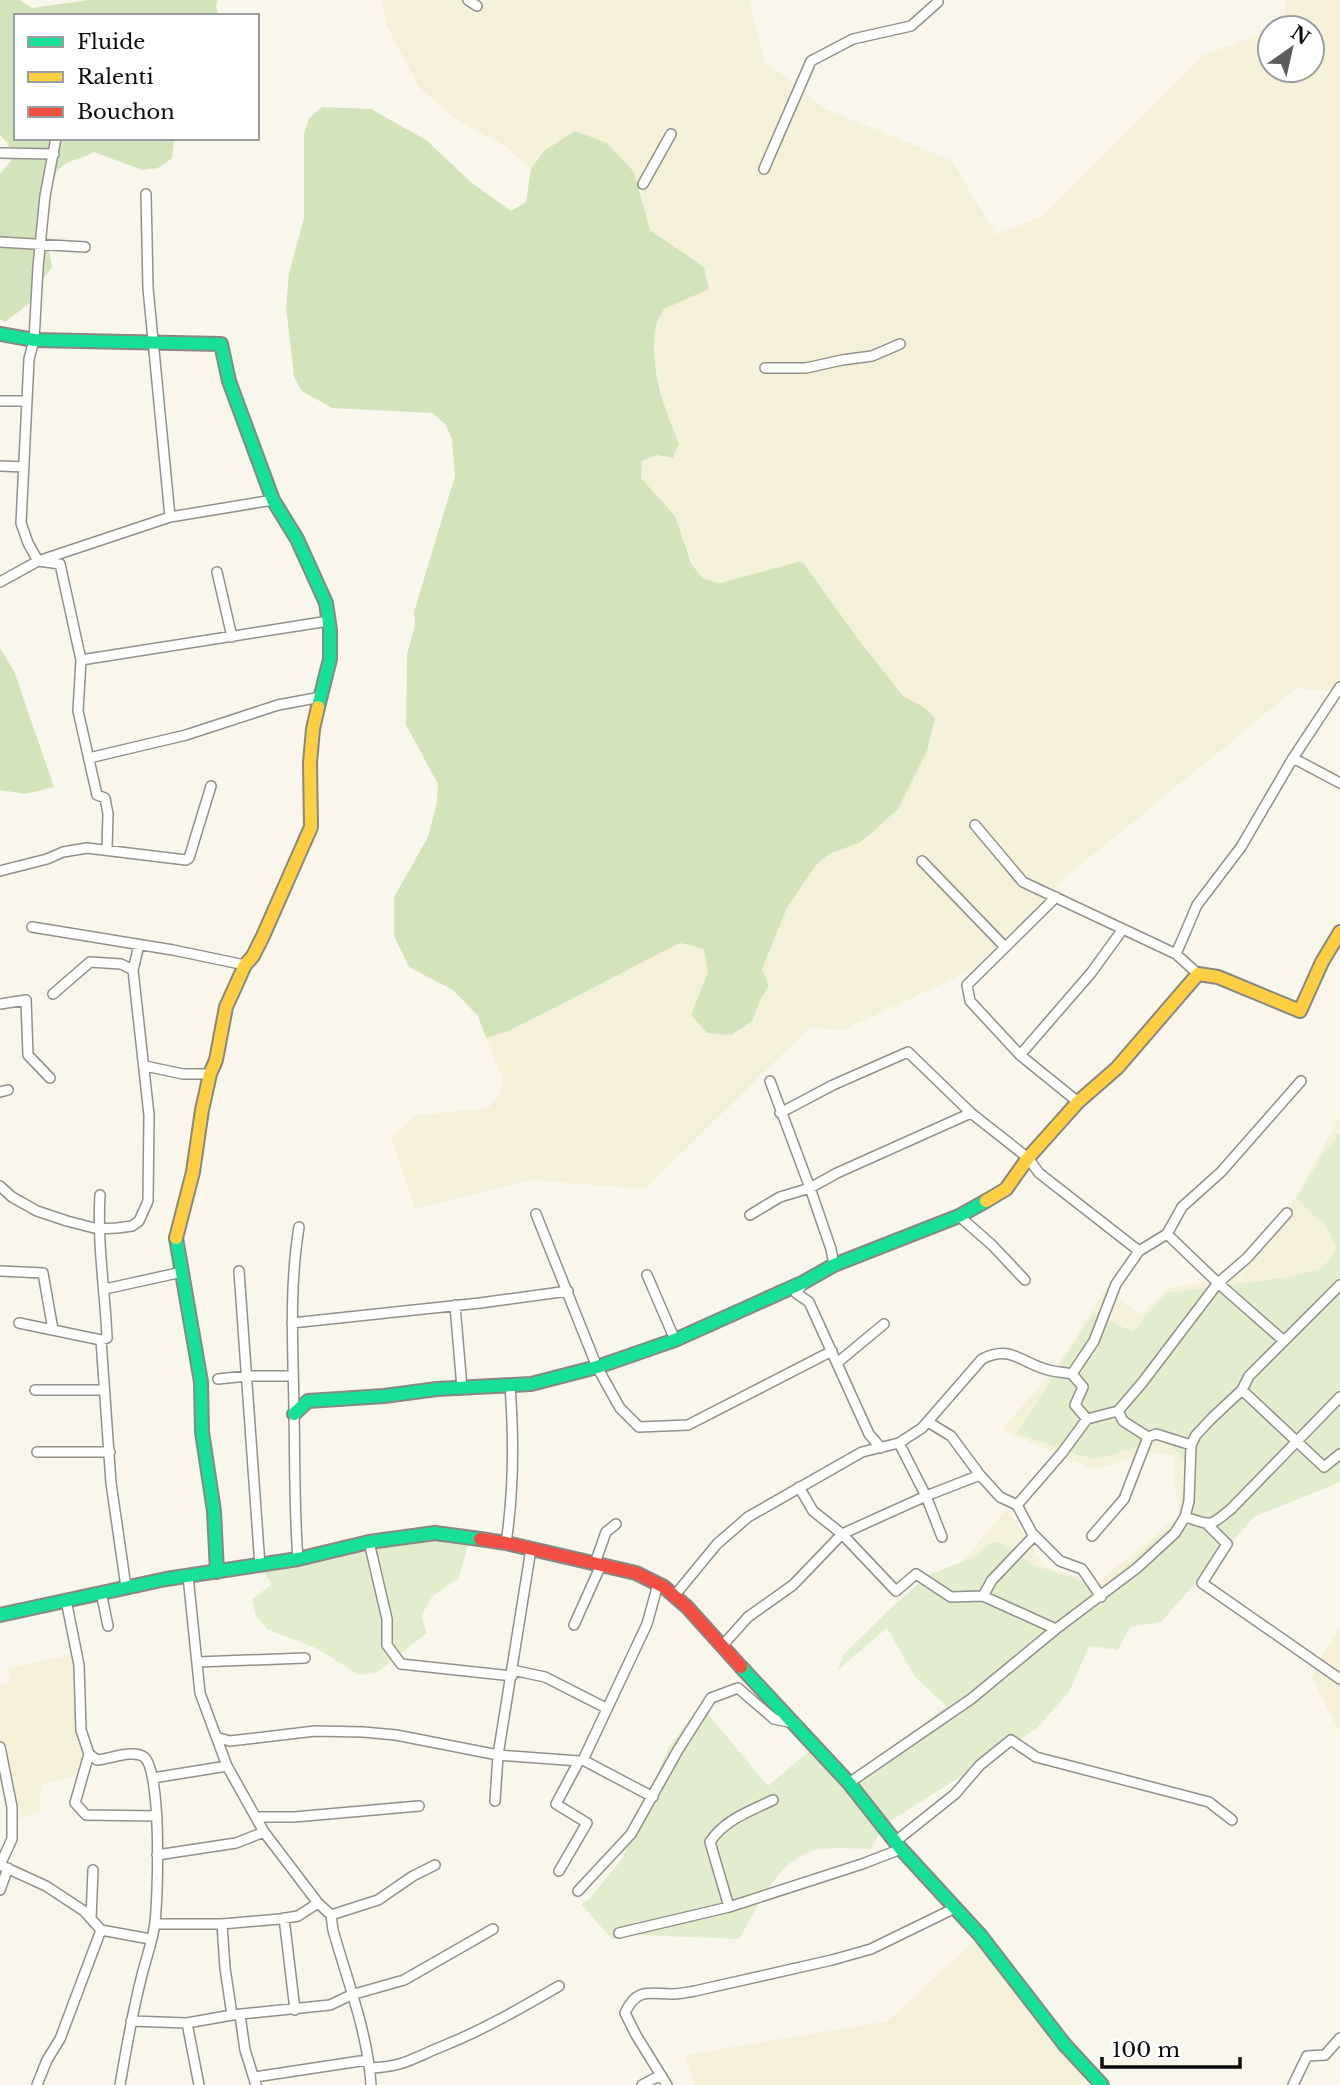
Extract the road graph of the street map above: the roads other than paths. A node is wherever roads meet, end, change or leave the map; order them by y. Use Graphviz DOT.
graph roads {
  1 [pos="468,0"];
  2 [pos="937,0"];
  3 [pos="477,6"];
  4 [pos="671,134"];
  5 [pos="56,140"];
  6 [pos="0,153"];
  7 [pos="54,154"];
  8 [pos="764,169"];
  9 [pos="643,184"];
  10 [pos="145,194"];
  11 [pos="0,242"];
  12 [pos="42,243"];
  13 [pos="85,247"];
  14 [pos="0,334"];
  15 [pos="34,340"];
  16 [pos="153,342"];
  17 [pos="900,344"];
  18 [pos="765,368"];
  19 [pos="0,401"];
  20 [pos="27,401"];
  21 [pos="0,466"];
  22 [pos="24,467"];
  23 [pos="273,500"];
  24 [pos="170,517"];
  25 [pos="38,561"];
  26 [pos="218,572"];
  27 [pos="0,582"];
  28 [pos="329,621"];
  29 [pos="232,637"];
  30 [pos="81,660"];
  31 [pos="1340,687"];
  32 [pos="321,697"];
  33 [pos="89,758"];
  34 [pos="1293,758"];
  35 [pos="1340,783"];
  36 [pos="211,786"];
  37 [pos="975,825"];
  38 [pos="107,849"];
  39 [pos="922,861"];
  40 [pos="0,871"];
  41 [pos="1056,897"];
  42 [pos="32,927"];
  43 [pos="1123,929"];
  44 [pos="1340,932"];
  45 [pos="139,945"];
  46 [pos="1004,946"];
  47 [pos="1176,954"];
  48 [pos="245,965"];
  49 [pos="133,970"];
  50 [pos="1198,974"];
  51 [pos="53,993"];
  52 [pos="0,1004"];
  53 [pos="1020,1055"];
  54 [pos="145,1066"];
  55 [pos="210,1074"];
  56 [pos="50,1078"];
  57 [pos="770,1081"];
  58 [pos="1301,1081"];
  59 [pos="1078,1102"];
  60 [pos="971,1113"];
  61 [pos="780,1114"];
  62 [pos="1028,1158"];
  63 [pos="0,1186"];
  64 [pos="810,1188"];
  65 [pos="100,1195"];
  66 [pos="1287,1213"];
  67 [pos="536,1214"];
  68 [pos="750,1214"];
  69 [pos="960,1216"];
  70 [pos="299,1227"];
  71 [pos="98,1229"];
  72 [pos="1167,1234"];
  73 [pos="1139,1251"];
  74 [pos="834,1265"];
  75 [pos="0,1271"];
  76 [pos="239,1271"];
  77 [pos="182,1272"];
  78 [pos="647,1275"];
  79 [pos="1025,1280"];
  80 [pos="804,1282"];
  81 [pos="1217,1283"];
  82 [pos="1340,1285"];
  83 [pos="105,1289"];
  84 [pos="568,1291"];
  85 [pos="455,1305"];
  86 [pos="19,1323"];
  87 [pos="292,1323"];
  88 [pos="884,1324"];
  89 [pos="53,1330"];
  90 [pos="101,1340"];
  91 [pos="675,1340"];
  92 [pos="1284,1341"];
  93 [pos="832,1351"];
  94 [pos="837,1363"];
  95 [pos="597,1367"];
  96 [pos="1072,1374"];
  97 [pos="247,1376"];
  98 [pos="293,1376"];
  99 [pos="218,1379"];
  100 [pos="510,1386"];
  101 [pos="462,1388"];
  102 [pos="35,1390"];
  103 [pos="103,1390"];
  104 [pos="1242,1390"];
  105 [pos="1340,1397"];
  106 [pos="1118,1411"];
  107 [pos="294,1414"];
  108 [pos="1087,1419"];
  109 [pos="928,1422"];
  110 [pos="869,1434"];
  111 [pos="1148,1437"];
  112 [pos="1298,1441"];
  113 [pos="899,1443"];
  114 [pos="1191,1445"];
  115 [pos="881,1448"];
  116 [pos="37,1452"];
  117 [pos="110,1452"];
  118 [pos="862,1452"];
  119 [pos="1340,1454"];
  120 [pos="980,1475"];
  121 [pos="799,1487"];
  122 [pos="926,1496"];
  123 [pos="1017,1505"];
  124 [pos="1185,1517"];
  125 [pos="616,1524"];
  126 [pos="1208,1525"];
  127 [pos="842,1534"];
  128 [pos="1034,1536"];
  129 [pos="1092,1536"];
  130 [pos="942,1537"];
  131 [pos="369,1542"];
  132 [pos="506,1543"];
  133 [pos="531,1549"];
  134 [pos="298,1559"];
  135 [pos="598,1564"];
  136 [pos="260,1566"];
  137 [pos="217,1572"];
  138 [pos="188,1576"];
  139 [pos="658,1584"];
  140 [pos="126,1587"];
  141 [pos="101,1592"];
  142 [pos="675,1595"];
  143 [pos="983,1596"];
  144 [pos="1101,1597"];
  145 [pos="66,1600"];
  146 [pos="0,1615"];
  147 [pos="574,1625"];
  148 [pos="108,1626"];
  149 [pos="1056,1629"];
  150 [pos="723,1645"];
  151 [pos="305,1658"];
  152 [pos="197,1662"];
  153 [pos="512,1673"];
  154 [pos="1340,1679"];
  155 [pos="606,1708"];
  156 [pos="794,1723"];
  157 [pos="219,1738"];
  158 [pos="0,1747"];
  159 [pos="89,1754"];
  160 [pos="498,1755"];
  161 [pos="581,1760"];
  162 [pos="227,1766"];
  163 [pos="1,1768"];
  164 [pos="153,1778"];
  165 [pos="849,1783"];
  166 [pos="653,1797"];
  167 [pos="773,1800"];
  168 [pos="495,1801"];
  169 [pos="419,1806"];
  170 [pos="157,1816"];
  171 [pos="256,1818"];
  172 [pos="1232,1819"];
  173 [pos="264,1832"];
  174 [pos="899,1845"];
  175 [pos="157,1855"];
  176 [pos="436,1864"];
  177 [pos="3,1866"];
  178 [pos="93,1870"];
  179 [pos="559,1871"];
  180 [pos="0,1890"];
  181 [pos="579,1891"];
  182 [pos="318,1903"];
  183 [pos="729,1907"];
  184 [pos="955,1908"];
  185 [pos="331,1915"];
  186 [pos="284,1918"];
  187 [pos="91,1919"];
  188 [pos="155,1924"];
  189 [pos="222,1924"];
  190 [pos="493,1929"];
  191 [pos="102,1930"];
  192 [pos="619,1933"];
  193 [pos="150,1939"];
  194 [pos="559,1986"];
  195 [pos="351,1995"];
  196 [pos="295,2010"];
  197 [pos="236,2015"];
  198 [pos="131,2021"];
  199 [pos="187,2023"];
  200 [pos="1340,2038"];
  201 [pos="369,2064"];
  202 [pos="661,2075"];
  203 [pos="255,2081"];
  204 [pos="37,2085"];
  205 [pos="120,2085"];
  206 [pos="199,2085"];
  207 [pos="371,2085"];
  208 [pos="642,2085"];
  209 [pos="667,2085"];
  210 [pos="1102,2085"];
  211 [pos="1293,2085"];
  1 -- 3 [label="street"];
  2 -- 8 [label="street"];
  4 -- 9 [label="street"];
  5 -- 7 [label="street"];
  6 -- 7 [label="street"];
  7 -- 12 [label="street"];
  10 -- 16 [label="street"];
  11 -- 12 [label="street"];
  12 -- 13 [label="street"];
  12 -- 15 [label="street"];
  14 -- 15 [label="street"];
  15 -- 16 [label="street"];
  15 -- 20 [label="street"];
  16 -- 23 [label="street"];
  16 -- 24 [label="street"];
  17 -- 18 [label="street"];
  19 -- 20 [label="street"];
  20 -- 22 [label="street"];
  21 -- 22 [label="street"];
  22 -- 25 [label="street"];
  23 -- 24 [label="street"];
  23 -- 28 [label="street"];
  24 -- 25 [label="street"];
  25 -- 27 [label="street"];
  25 -- 30 [label="street"];
  26 -- 29 [label="street"];
  28 -- 29 [label="street"];
  28 -- 32 [label="street"];
  29 -- 30 [label="street"];
  30 -- 33 [label="street"];
  31 -- 34 [label="street"];
  32 -- 33 [label="street"];
  32 -- 48 [label="street"];
  33 -- 38 [label="street"];
  34 -- 35 [label="street"];
  34 -- 47 [label="street"];
  36 -- 38 [label="street"];
  37 -- 41 [label="street"];
  38 -- 40 [label="street"];
  39 -- 46 [label="street"];
  41 -- 43 [label="street"];
  41 -- 46 [label="street"];
  42 -- 45 [label="street"];
  43 -- 47 [label="street"];
  43 -- 53 [label="street"];
  44 -- 50 [label="street"];
  45 -- 48 [label="street"];
  45 -- 49 [label="street"];
  46 -- 53 [label="street"];
  47 -- 50 [label="street"];
  48 -- 55 [label="street"];
  49 -- 51 [label="street"];
  49 -- 54 [label="street"];
  50 -- 59 [label="street"];
  52 -- 56 [label="street"];
  53 -- 59 [label="street"];
  54 -- 55 [label="street"];
  54 -- 71 [label="street"];
  55 -- 77 [label="street"];
  57 -- 61 [label="street"];
  58 -- 72 [label="street"];
  59 -- 62 [label="street"];
  60 -- 61 [label="street"];
  60 -- 62 [label="street"];
  60 -- 64 [label="street"];
  61 -- 64 [label="street"];
  62 -- 69 [label="street"];
  62 -- 73 [label="street"];
  63 -- 71 [label="street"];
  64 -- 68 [label="street"];
  64 -- 74 [label="street"];
  65 -- 71 [label="street"];
  66 -- 81 [label="street"];
  67 -- 84 [label="street"];
  69 -- 74 [label="street"];
  69 -- 79 [label="street"];
  70 -- 87 [label="street"];
  71 -- 83 [label="street"];
  72 -- 73 [label="street"];
  72 -- 81 [label="street"];
  73 -- 96 [label="street"];
  74 -- 80 [label="street"];
  75 -- 89 [label="street"];
  76 -- 97 [label="street"];
  77 -- 83 [label="street"];
  77 -- 137 [label="street"];
  78 -- 91 [label="street"];
  80 -- 91 [label="street"];
  80 -- 93 [label="street"];
  81 -- 92 [label="street"];
  81 -- 106 [label="street"];
  82 -- 92 [label="street"];
  83 -- 90 [label="street"];
  84 -- 85 [label="street"];
  84 -- 95 [label="street"];
  85 -- 87 [label="street"];
  85 -- 101 [label="street"];
  86 -- 89 [label="street"];
  87 -- 98 [label="street"];
  88 -- 94 [label="street"];
  89 -- 90 [label="street"];
  90 -- 103 [label="street"];
  91 -- 95 [label="street"];
  92 -- 104 [label="street"];
  93 -- 94 [label="street"];
  93 -- 95 [label="street"];
  94 -- 110 [label="street"];
  95 -- 100 [label="street"];
  96 -- 108 [label="street"];
  96 -- 109 [label="street"];
  97 -- 98 [label="street"];
  97 -- 99 [label="street"];
  97 -- 136 [label="street"];
  98 -- 107 [label="street"];
  100 -- 101 [label="street"];
  100 -- 132 [label="street"];
  101 -- 107 [label="street"];
  102 -- 103 [label="street"];
  103 -- 117 [label="street"];
  104 -- 112 [label="street"];
  104 -- 114 [label="street"];
  105 -- 112 [label="street"];
  106 -- 108 [label="street"];
  106 -- 111 [label="street"];
  107 -- 134 [label="street"];
  108 -- 123 [label="street"];
  109 -- 113 [label="street"];
  109 -- 120 [label="street"];
  110 -- 115 [label="street"];
  110 -- 118 [label="street"];
  111 -- 114 [label="street"];
  111 -- 129 [label="street"];
  112 -- 119 [label="street"];
  112 -- 126 [label="street"];
  113 -- 115 [label="street"];
  113 -- 122 [label="street"];
  114 -- 124 [label="street"];
  115 -- 118 [label="street"];
  116 -- 117 [label="street"];
  117 -- 140 [label="street"];
  118 -- 121 [label="street"];
  120 -- 122 [label="street"];
  120 -- 123 [label="street"];
  121 -- 127 [label="street"];
  121 -- 142 [label="street"];
  122 -- 127 [label="street"];
  122 -- 130 [label="street"];
  123 -- 128 [label="street"];
  124 -- 126 [label="street"];
  124 -- 144 [label="street"];
  125 -- 135 [label="street"];
  126 -- 154 [label="street"];
  127 -- 143 [label="street"];
  127 -- 150 [label="street"];
  128 -- 143 [label="street"];
  128 -- 144 [label="street"];
  131 -- 132 [label="street"];
  131 -- 134 [label="street"];
  131 -- 153 [label="street"];
  132 -- 133 [label="street"];
  133 -- 135 [label="street"];
  133 -- 153 [label="street"];
  134 -- 136 [label="street"];
  135 -- 139 [label="street"];
  135 -- 147 [label="street"];
  136 -- 137 [label="street"];
  137 -- 138 [label="street"];
  138 -- 140 [label="street"];
  138 -- 152 [label="street"];
  139 -- 142 [label="street"];
  139 -- 155 [label="street"];
  140 -- 141 [label="street"];
  141 -- 145 [label="street"];
  141 -- 148 [label="street"];
  142 -- 150 [label="street"];
  143 -- 149 [label="street"];
  144 -- 149 [label="street"];
  145 -- 146 [label="street"];
  145 -- 159 [label="street"];
  149 -- 165 [label="street"];
  150 -- 156 [label="street"];
  151 -- 152 [label="street"];
  152 -- 157 [label="street"];
  153 -- 155 [label="street"];
  153 -- 160 [label="street"];
  155 -- 161 [label="street"];
  156 -- 165 [label="street"];
  156 -- 166 [label="street"];
  157 -- 160 [label="street"];
  157 -- 162 [label="street"];
  158 -- 163 [label="street"];
  159 -- 164 [label="street"];
  159 -- 170 [label="street"];
  160 -- 161 [label="street"];
  160 -- 168 [label="street"];
  161 -- 166 [label="street"];
  161 -- 179 [label="street"];
  162 -- 164 [label="street"];
  162 -- 171 [label="street"];
  163 -- 177 [label="street"];
  164 -- 170 [label="street"];
  165 -- 174 [label="street"];
  166 -- 181 [label="street"];
  167 -- 183 [label="street"];
  169 -- 171 [label="street"];
  170 -- 175 [label="street"];
  171 -- 173 [label="street"];
  172 -- 174 [label="street"];
  173 -- 175 [label="street"];
  173 -- 182 [label="street"];
  174 -- 183 [label="street"];
  174 -- 184 [label="street"];
  175 -- 188 [label="street"];
  176 -- 185 [label="street"];
  177 -- 180 [label="street"];
  177 -- 187 [label="street"];
  178 -- 187 [label="street"];
  182 -- 185 [label="street"];
  182 -- 186 [label="street"];
  183 -- 192 [label="street"];
  184 -- 202 [label="street"];
  184 -- 210 [label="street"];
  185 -- 195 [label="street"];
  186 -- 189 [label="street"];
  186 -- 196 [label="street"];
  187 -- 191 [label="street"];
  188 -- 189 [label="street"];
  188 -- 193 [label="street"];
  189 -- 197 [label="street"];
  190 -- 195 [label="street"];
  191 -- 193 [label="street"];
  191 -- 204 [label="street"];
  193 -- 198 [label="street"];
  194 -- 201 [label="street"];
  195 -- 196 [label="street"];
  195 -- 201 [label="street"];
  196 -- 197 [label="street"];
  197 -- 199 [label="street"];
  197 -- 203 [label="street"];
  198 -- 199 [label="street"];
  198 -- 205 [label="street"];
  199 -- 206 [label="street"];
  200 -- 211 [label="street"];
  201 -- 203 [label="street"];
  201 -- 207 [label="street"];
  202 -- 208 [label="street"];
  202 -- 209 [label="street"];
}
